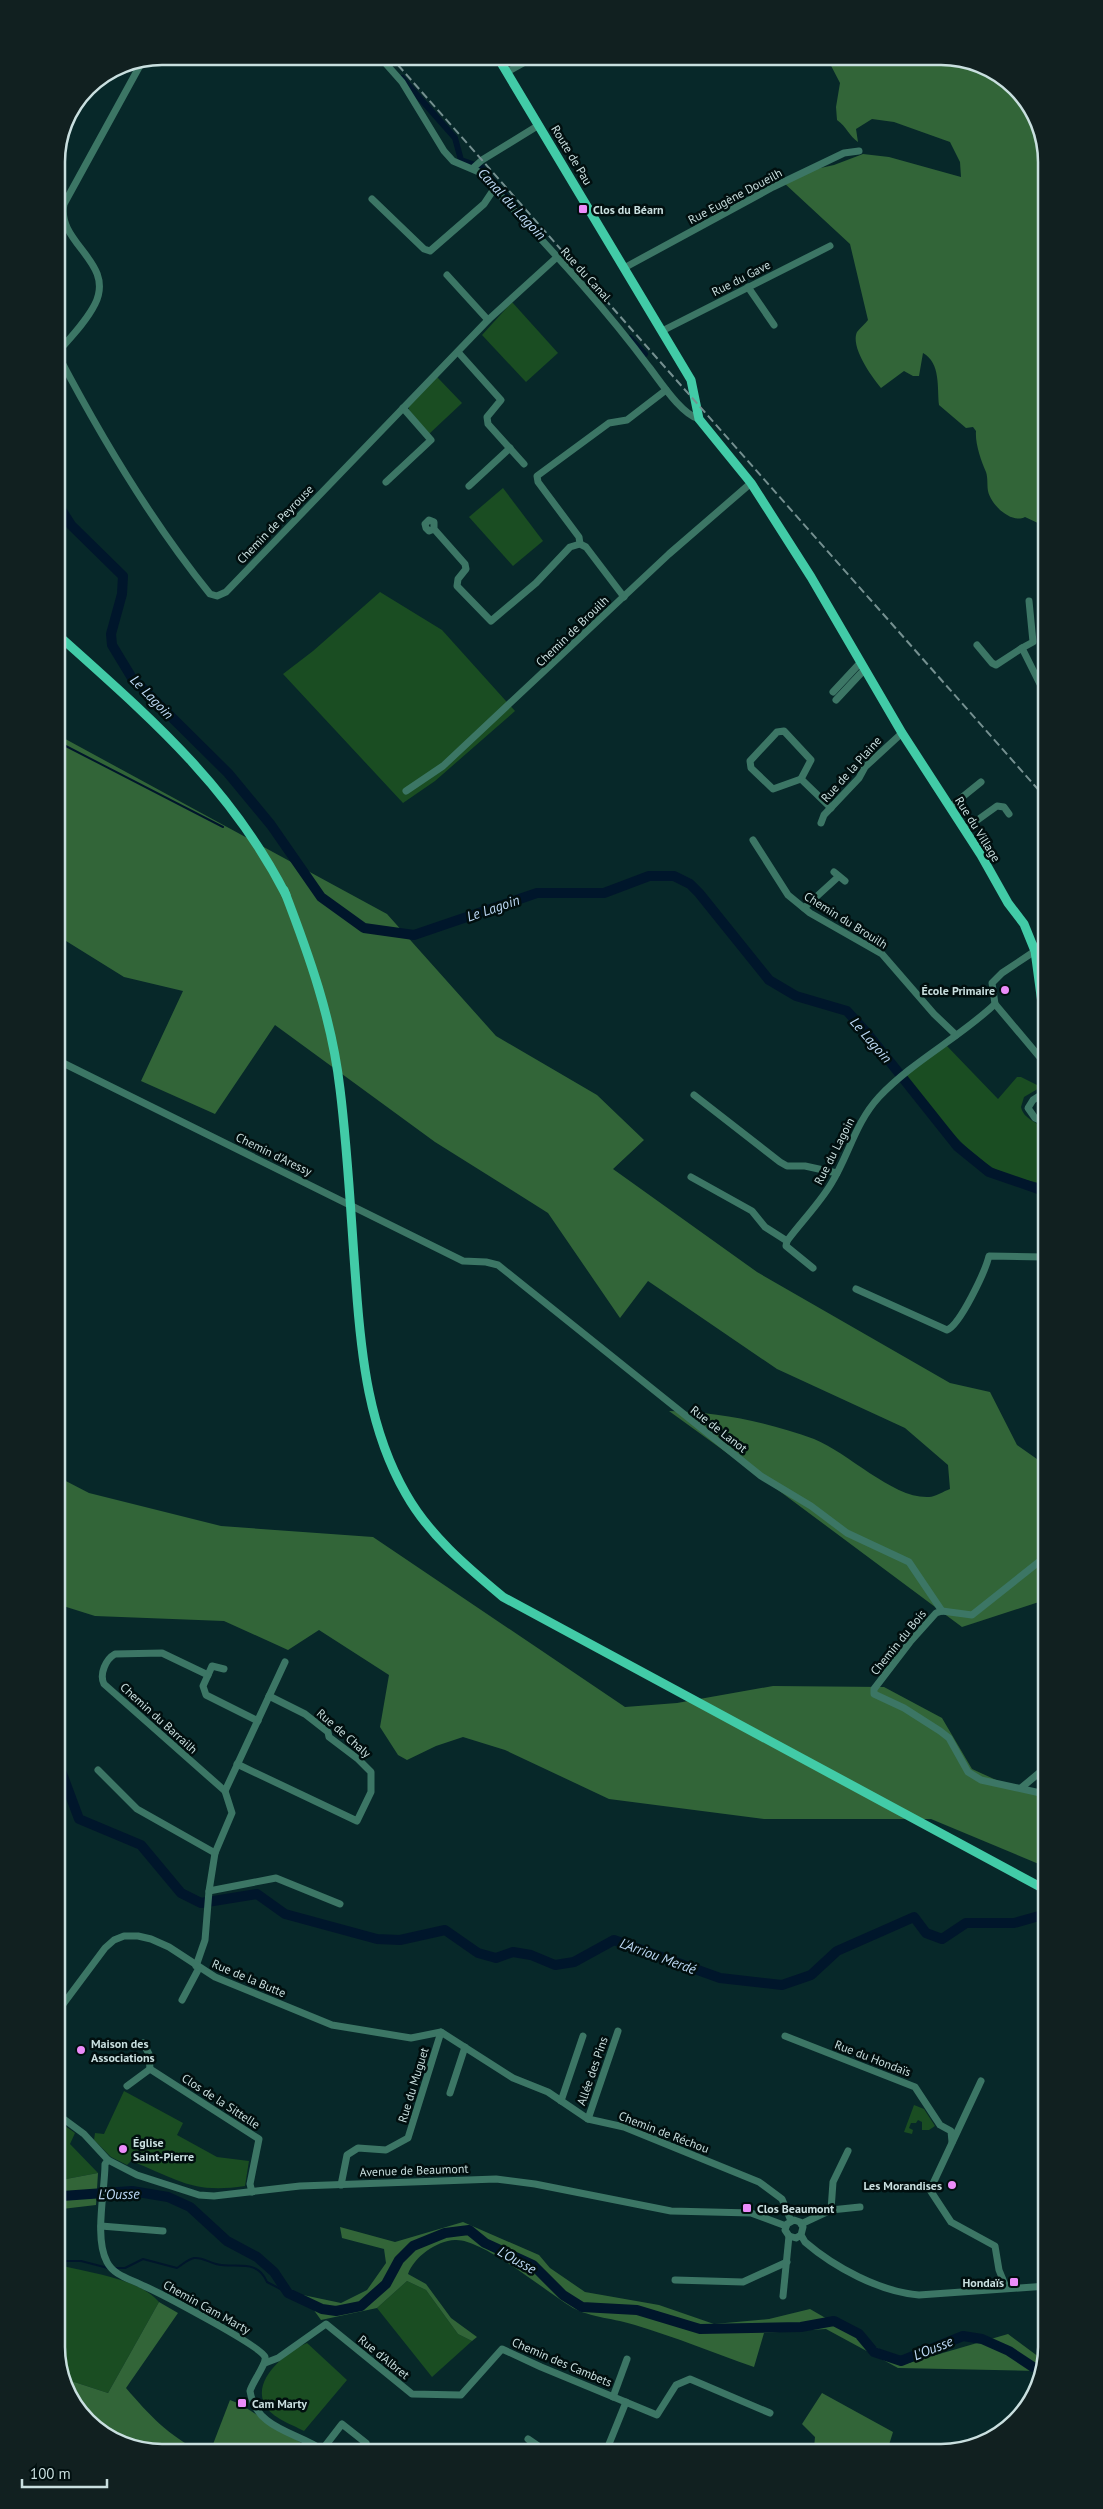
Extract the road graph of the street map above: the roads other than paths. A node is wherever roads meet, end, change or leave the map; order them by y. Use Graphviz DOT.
graph roads {
  1 [pos="387,65"];
  2 [pos="503,65"];
  3 [pos="520,65"];
  4 [pos="139,68"];
  5 [pos="507,72"];
  6 [pos="539,124"];
  7 [pos="859,151"];
  8 [pos="475,166"];
  9 [pos="494,188"];
  10 [pos="372,199"];
  11 [pos="65,202"];
  12 [pos="65,223"];
  13 [pos="830,246"];
  14 [pos="556,258"];
  15 [pos="624,268"];
  16 [pos="448,275"];
  17 [pos="748,287"];
  18 [pos="488,320"];
  19 [pos="774,325"];
  20 [pos="662,331"];
  21 [pos="65,343"];
  22 [pos="458,352"];
  23 [pos="65,368"];
  24 [pos="666,390"];
  25 [pos="403,408"];
  26 [pos="699,418"];
  27 [pos="510,448"];
  28 [pos="524,464"];
  29 [pos="386,482"];
  30 [pos="751,483"];
  31 [pos="469,486"];
  32 [pos="434,529"];
  33 [pos="580,544"];
  34 [pos="624,597"];
  35 [pos="1029,601"];
  36 [pos="65,641"];
  37 [pos="977,645"];
  38 [pos="1022,648"];
  39 [pos="862,666"];
  40 [pos="1038,680"];
  41 [pos="834,696"];
  42 [pos="902,733"];
  43 [pos="801,779"];
  44 [pos="981,782"];
  45 [pos="406,790"];
  46 [pos="950,807"];
  47 [pos="831,808"];
  48 [pos="1009,814"];
  49 [pos="821,823"];
  50 [pos="965,829"];
  51 [pos="752,840"];
  52 [pos="839,877"];
  53 [pos="804,908"];
  54 [pos="1038,947"];
  55 [pos="1034,949"];
  56 [pos="1038,977"];
  57 [pos="995,1004"];
  58 [pos="956,1035"];
  59 [pos="1038,1055"];
  60 [pos="65,1064"];
  61 [pos="694,1095"];
  62 [pos="1038,1098"];
  63 [pos="1030,1113"];
  64 [pos="1038,1114"];
  65 [pos="1038,1118"];
  66 [pos="837,1173"];
  67 [pos="691,1177"];
  68 [pos="787,1241"];
  69 [pos="1038,1257"];
  70 [pos="481,1262"];
  71 [pos="813,1268"];
  72 [pos="856,1289"];
  73 [pos="1038,1563"];
  74 [pos="942,1611"];
  75 [pos="285,1662"];
  76 [pos="224,1669"];
  77 [pos="208,1675"];
  78 [pos="270,1696"];
  79 [pos="258,1721"];
  80 [pos="238,1764"];
  81 [pos="98,1770"];
  82 [pos="1038,1774"];
  83 [pos="1021,1788"];
  84 [pos="225,1791"];
  85 [pos="1038,1792"];
  86 [pos="215,1852"];
  87 [pos="1038,1886"];
  88 [pos="209,1892"];
  89 [pos="340,1904"];
  90 [pos="197,1967"];
  91 [pos="182,2000"];
  92 [pos="65,2002"];
  93 [pos="438,2031"];
  94 [pos="618,2031"];
  95 [pos="583,2036"];
  96 [pos="785,2036"];
  97 [pos="143,2043"];
  98 [pos="465,2048"];
  99 [pos="150,2069"];
  100 [pos="981,2081"];
  101 [pos="127,2086"];
  102 [pos="450,2093"];
  103 [pos="561,2101"];
  104 [pos="588,2119"];
  105 [pos="65,2120"];
  106 [pos="952,2142"];
  107 [pos="848,2151"];
  108 [pos="108,2160"];
  109 [pos="341,2185"];
  110 [pos="252,2192"];
  111 [pos="860,2207"];
  112 [pos="831,2210"];
  113 [pos="789,2223"];
  114 [pos="801,2224"];
  115 [pos="101,2226"];
  116 [pos="163,2231"];
  117 [pos="802,2235"];
  118 [pos="789,2236"];
  119 [pos="787,2262"];
  120 [pos="675,2280"];
  121 [pos="1038,2286"];
  122 [pos="1006,2288"];
  123 [pos="783,2296"];
  124 [pos="502,2349"];
  125 [pos="627,2359"];
  126 [pos="265,2363"];
  127 [pos="613,2397"];
  128 [pos="626,2402"];
  129 [pos="770,2413"];
  130 [pos="528,2439"];
  131 [pos="366,2443"];
  132 [pos="310,2444"];
  133 [pos="327,2444"];
  134 [pos="535,2444"];
  135 [pos="609,2444"];
  1 -- 8 [label="street, Rue du Canal"];
  2 -- 5 [label="main road, Route de Pau"];
  3 -- 5 [label="street"];
  4 -- 11 [label="street"];
  5 -- 6 [label="main road, Route de Pau"];
  6 -- 8 [label="street"];
  6 -- 15 [label="main road, Route de Pau"];
  7 -- 15 [label="street, Rue Eugène Doueilh"];
  8 -- 9 [label="street, Rue du Canal"];
  9 -- 10 [label="street"];
  9 -- 14 [label="street, Rue du Canal"];
  12 -- 21 [label="street"];
  13 -- 17 [label="street, Rue du Gave"];
  14 -- 18 [label="street, Chemin de Peyrouse"];
  14 -- 24 [label="street, Rue du Canal"];
  15 -- 20 [label="main road, Route de Pau"];
  16 -- 18 [label="street"];
  17 -- 19 [label="street"];
  17 -- 20 [label="street, Rue du Gave"];
  18 -- 22 [label="street, Chemin de Peyrouse"];
  20 -- 26 [label="main road, Route de Pau"];
  22 -- 25 [label="street, Chemin de Peyrouse"];
  22 -- 27 [label="street"];
  23 -- 25 [label="street, Chemin de Peyrouse"];
  24 -- 26 [label="street, Rue du Canal"];
  24 -- 33 [label="street"];
  25 -- 29 [label="street"];
  26 -- 30 [label="main road, Rue du Village"];
  27 -- 28 [label="street"];
  27 -- 31 [label="street"];
  30 -- 34 [label="street, Chemin de Brouilh"];
  30 -- 39 [label="main road, Rue du Village"];
  32 -- 33 [label="street"];
  33 -- 34 [label="street"];
  34 -- 45 [label="street, Chemin de Brouilh"];
  35 -- 38 [label="street"];
  36 -- 87 [label="main road"];
  37 -- 38 [label="street"];
  38 -- 40 [label="street"];
  39 -- 41 [label="street"];
  39 -- 42 [label="main road, Rue du Village"];
  42 -- 46 [label="main road, Rue du Village"];
  42 -- 47 [label="street, Rue de la Plaine"];
  43 -- 43 [label="street"];
  43 -- 47 [label="street"];
  44 -- 46 [label="street"];
  46 -- 50 [label="main road, Rue du Village"];
  47 -- 49 [label="street, Rue de la Plaine"];
  48 -- 50 [label="street"];
  50 -- 55 [label="main road, Rue du Village"];
  51 -- 53 [label="street, Chemin du Brouilh"];
  52 -- 53 [label="street"];
  53 -- 58 [label="street, Chemin du Brouilh"];
  54 -- 55 [label="street"];
  55 -- 56 [label="main road, Rue du Village"];
  55 -- 57 [label="street"];
  57 -- 58 [label="street, Rue du Lagoin"];
  57 -- 59 [label="street"];
  58 -- 66 [label="street, Rue du Lagoin"];
  60 -- 70 [label="street, Chemin d'Aressy"];
  61 -- 66 [label="street"];
  62 -- 63 [label="street"];
  63 -- 64 [label="street"];
  63 -- 65 [label="street"];
  66 -- 68 [label="street, Rue du Lagoin"];
  67 -- 68 [label="street"];
  68 -- 71 [label="street"];
  69 -- 72 [label="street"];
  70 -- 74 [label="street, Rue de Lanot"];
  73 -- 74 [label="street, Chemin du Bois"];
  74 -- 83 [label="street, Chemin du Bois"];
  75 -- 78 [label="street"];
  76 -- 77 [label="street"];
  77 -- 79 [label="street"];
  77 -- 84 [label="street, Chemin du Barrailh"];
  78 -- 79 [label="street"];
  78 -- 80 [label="street, Rue de Chaly"];
  79 -- 80 [label="street"];
  80 -- 84 [label="street"];
  81 -- 86 [label="street"];
  82 -- 83 [label="street"];
  83 -- 85 [label="street"];
  84 -- 86 [label="street"];
  86 -- 88 [label="street"];
  88 -- 89 [label="street"];
  88 -- 90 [label="street"];
  90 -- 91 [label="street"];
  90 -- 92 [label="street, Rue de la Butte"];
  90 -- 93 [label="street, Rue de la Butte"];
  93 -- 98 [label="street, Chemin de Réchou"];
  93 -- 109 [label="street, Rue du Muguet"];
  94 -- 104 [label="street, Allée des Pins"];
  95 -- 103 [label="street"];
  96 -- 106 [label="street, Rue du Hondaïs"];
  97 -- 99 [label="street"];
  98 -- 102 [label="street"];
  98 -- 103 [label="street, Chemin de Réchou"];
  99 -- 101 [label="street"];
  99 -- 110 [label="street, Clos de la Sittelle"];
  100 -- 106 [label="street"];
  103 -- 104 [label="street, Chemin de Réchou"];
  104 -- 113 [label="street, Chemin de Réchou"];
  105 -- 108 [label="street, Avenue de Beaumont"];
  106 -- 122 [label="street"];
  107 -- 112 [label="street"];
  108 -- 110 [label="street, Avenue de Beaumont"];
  108 -- 115 [label="street, Chemin Cam Marty"];
  109 -- 110 [label="street, Avenue de Beaumont"];
  109 -- 113 [label="street, Avenue de Beaumont"];
  111 -- 112 [label="street"];
  112 -- 114 [label="street"];
  113 -- 114 [label="street"];
  113 -- 118 [label="street"];
  114 -- 117 [label="street"];
  115 -- 116 [label="street"];
  115 -- 126 [label="street, Chemin Cam Marty"];
  117 -- 118 [label="street"];
  117 -- 122 [label="street"];
  118 -- 119 [label="street"];
  119 -- 120 [label="street"];
  119 -- 123 [label="street"];
  121 -- 122 [label="street"];
  124 -- 126 [label="street, Rue d'Albret"];
  124 -- 127 [label="street, Chemin des Cambets"];
  125 -- 127 [label="street, Chemin des Cambets"];
  126 -- 132 [label="street"];
  127 -- 128 [label="street, Chemin des Cambets"];
  128 -- 129 [label="street, Chemin des Cambets"];
  128 -- 135 [label="street"];
  130 -- 134 [label="street"];
  131 -- 133 [label="street"];
}
